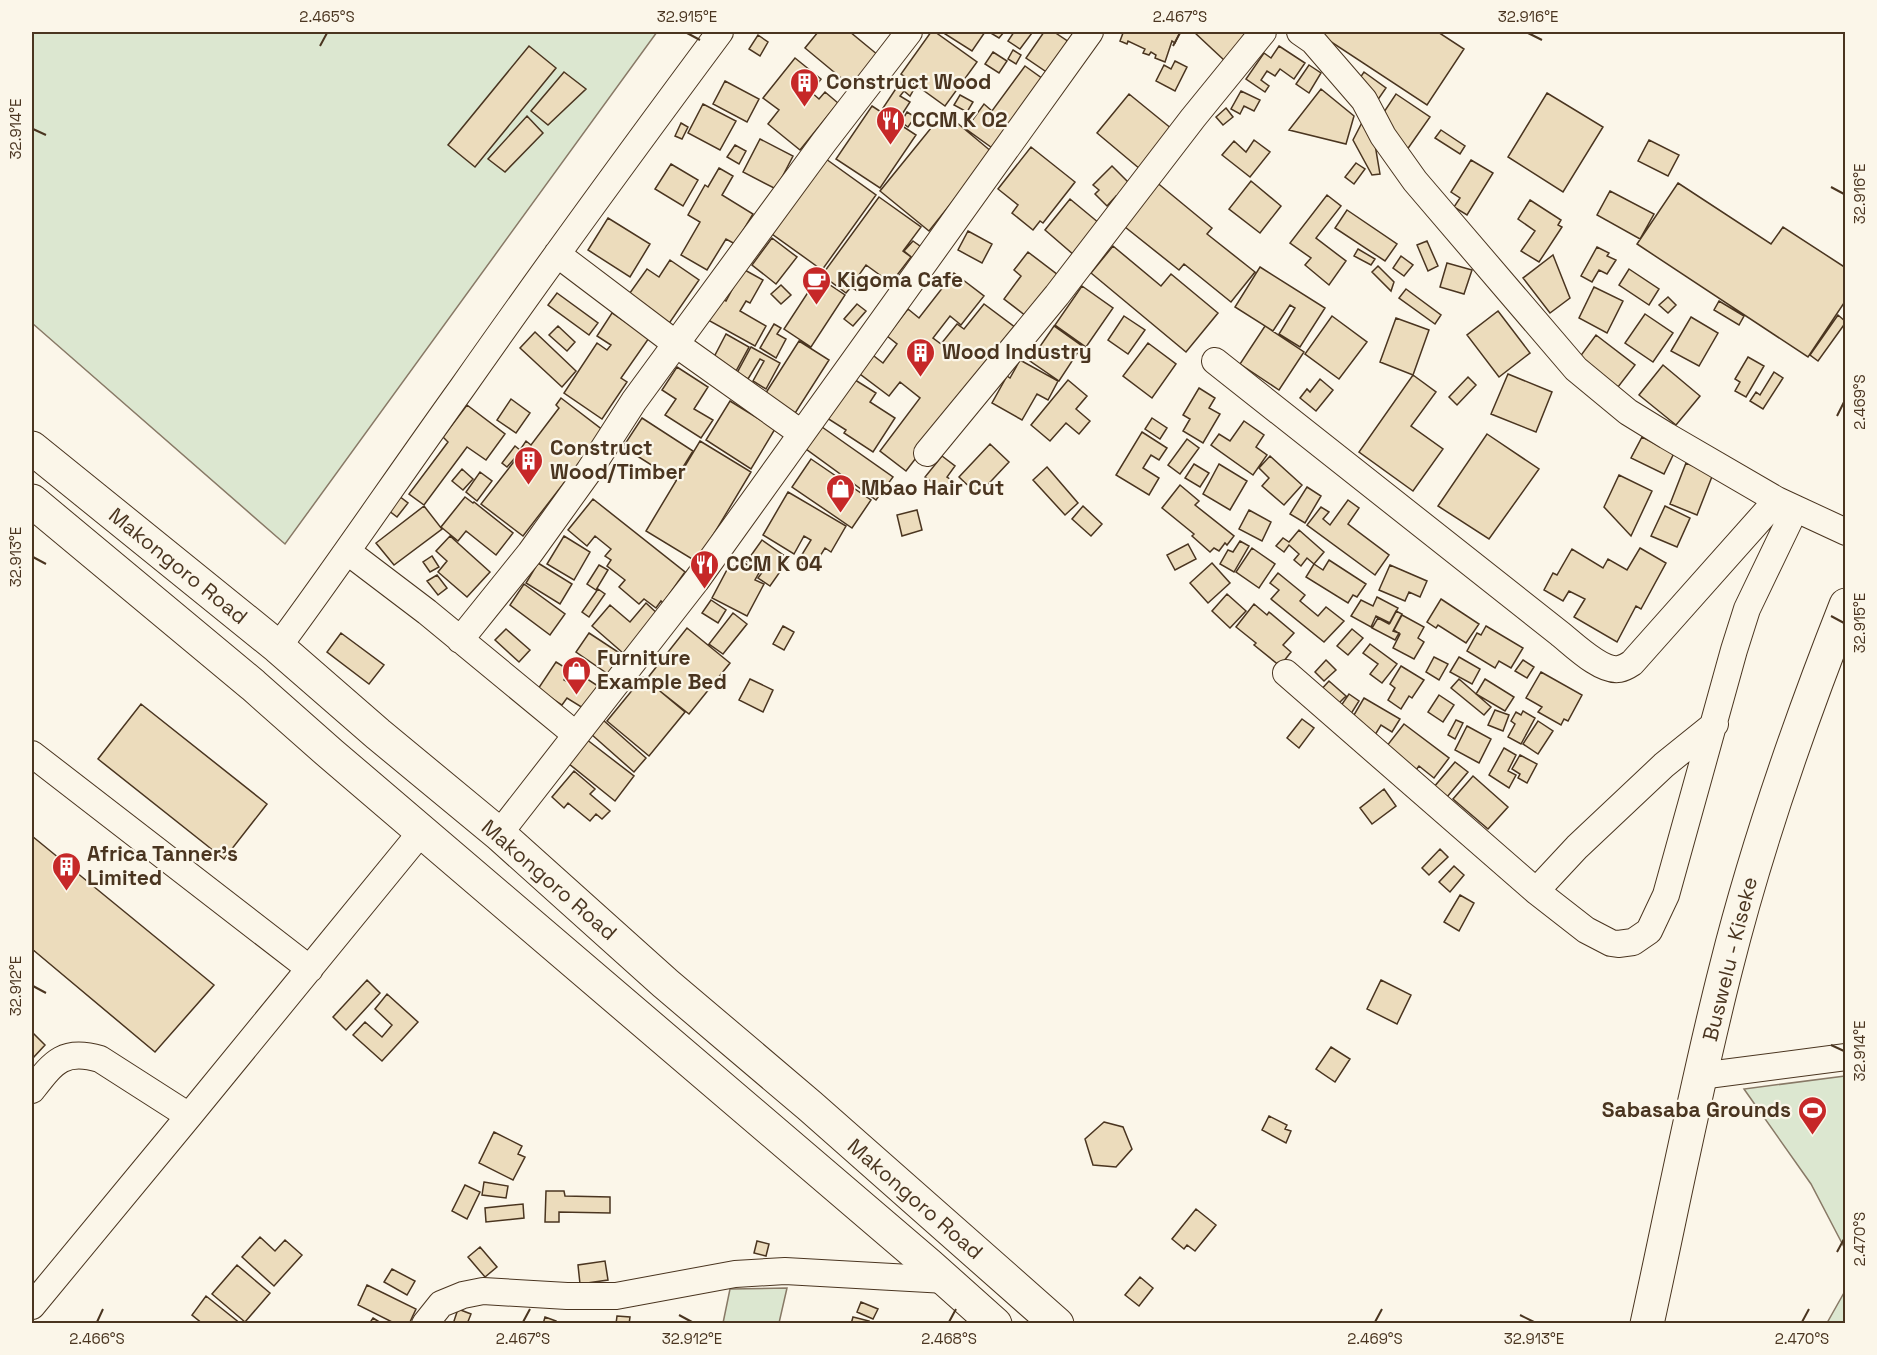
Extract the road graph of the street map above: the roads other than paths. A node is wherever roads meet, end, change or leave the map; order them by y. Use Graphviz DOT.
graph roads {
  1 [pos="720,32"];
  2 [pos="909,32"];
  3 [pos="1090,32"];
  4 [pos="1263,32"];
  5 [pos="1300,32"];
  6 [pos="557,254"];
  7 [pos="676,344"];
  8 [pos="1215,361"];
  9 [pos="801,433"];
  10 [pos="32,448"];
  11 [pos="927,453"];
  12 [pos="32,501"];
  13 [pos="1786,504"];
  14 [pos="1845,532"];
  15 [pos="348,552"];
  16 [pos="1845,605"];
  17 [pos="460,640"];
  18 [pos="278,647"];
  19 [pos="1286,673"];
  20 [pos="1715,724"];
  21 [pos="575,734"];
  22 [pos="32,754"];
  23 [pos="422,831"];
  24 [pos="499,834"];
  25 [pos="1536,891"];
  26 [pos="310,969"];
  27 [pos="1845,1057"];
  28 [pos="1700,1076"];
  29 [pos="32,1090"];
  30 [pos="189,1116"];
  31 [pos="946,1280"];
  32 [pos="32,1306"];
  33 [pos="425,1323"];
  34 [pos="995,1323"];
  35 [pos="1057,1323"];
  36 [pos="1647,1323"];
  1 -- 6 [label="street"];
  2 -- 7 [label="street"];
  3 -- 9 [label="street"];
  4 -- 11 [label="street"];
  5 -- 13 [label="street"];
  6 -- 7 [label="street"];
  6 -- 15 [label="street"];
  7 -- 9 [label="street"];
  7 -- 17 [label="street"];
  8 -- 13 [label="street"];
  9 -- 21 [label="street"];
  10 -- 18 [label="main road, Makongoro Road"];
  12 -- 23 [label="main road, Makongoro Road"];
  13 -- 14 [label="street"];
  13 -- 20 [label="street"];
  15 -- 17 [label="street"];
  15 -- 18 [label="street"];
  16 -- 28 [label="main road, Buswelu - Kiseke"];
  17 -- 21 [label="street"];
  18 -- 24 [label="main road, Makongoro Road"];
  19 -- 25 [label="street"];
  20 -- 25 [label="street"];
  20 -- 25 [label="street"];
  21 -- 24 [label="street"];
  22 -- 26 [label="street"];
  23 -- 26 [label="street"];
  23 -- 31 [label="main road, Makongoro Road"];
  24 -- 35 [label="main road, Makongoro Road"];
  26 -- 30 [label="street"];
  27 -- 28 [label="street"];
  28 -- 36 [label="main road, Buswelu - Kiseke"];
  29 -- 30 [label="street"];
  30 -- 32 [label="street"];
  31 -- 33 [label="street"];
  31 -- 34 [label="main road, Makongoro Road"];
}
